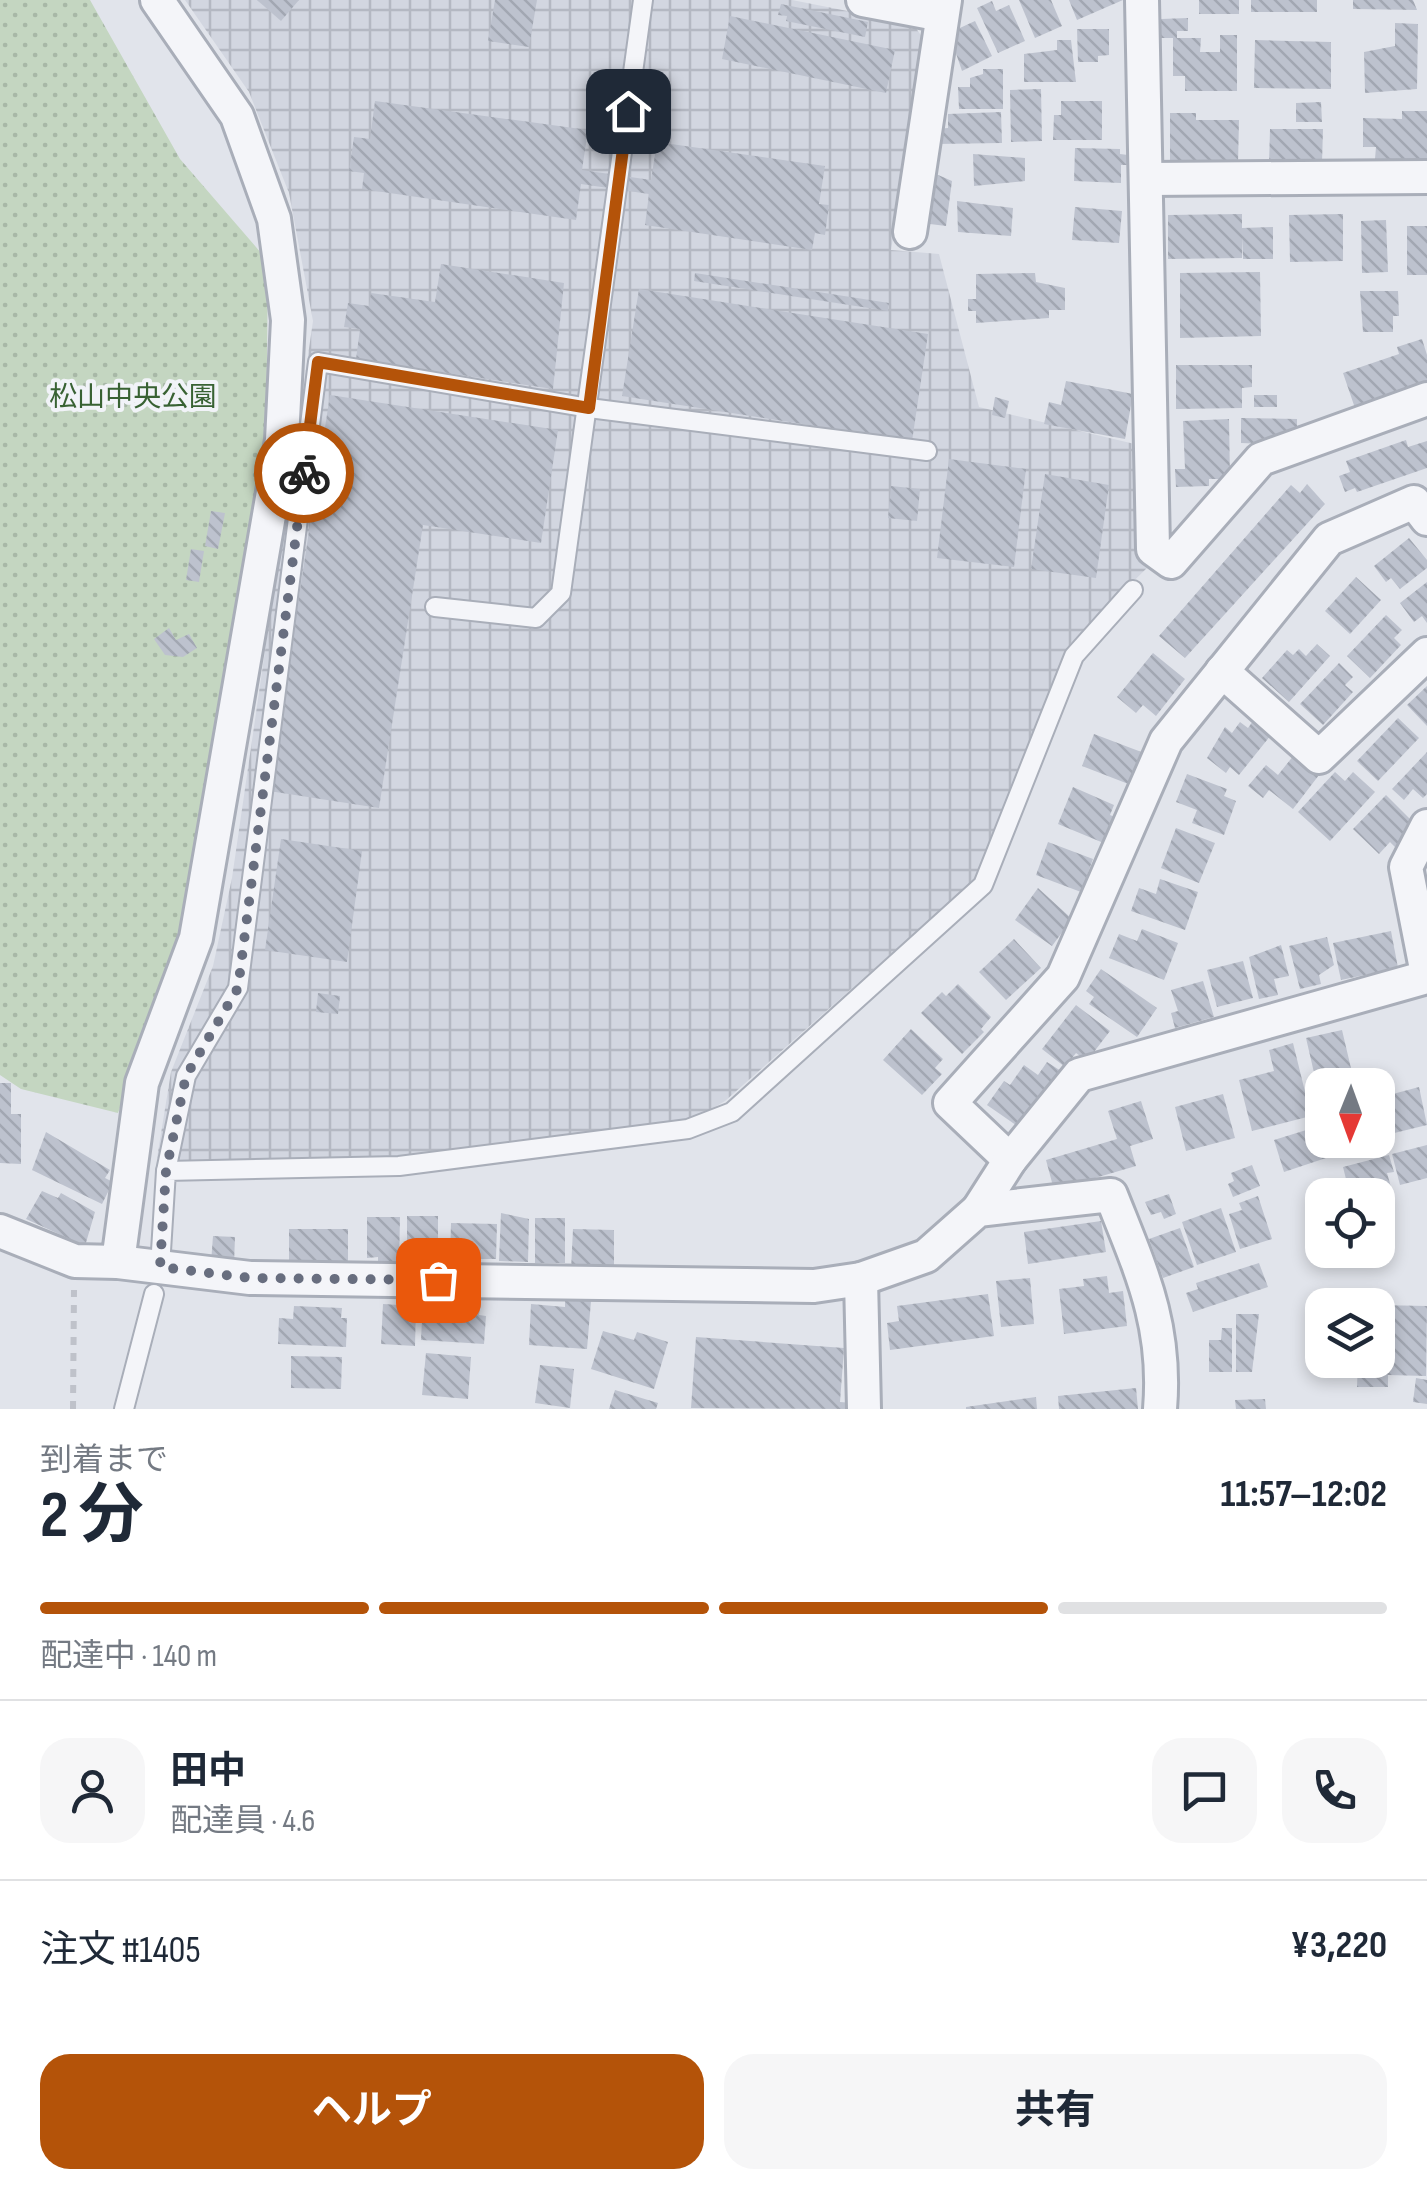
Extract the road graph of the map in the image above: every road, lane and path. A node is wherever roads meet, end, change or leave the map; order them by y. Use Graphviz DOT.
graph roads {
  1 [pos="157,0"];
  2 [pos="642,0"];
  3 [pos="863,0"];
  4 [pos="1142,0"];
  5 [pos="944,8"];
  6 [pos="1427,177"];
  7 [pos="1148,179"];
  8 [pos="910,232"];
  9 [pos="1427,398"];
  10 [pos="589,408"];
  11 [pos="927,450"];
  12 [pos="1427,519"];
  13 [pos="1133,590"];
  14 [pos="435,606"];
  15 [pos="1427,654"];
  16 [pos="1222,671"];
  17 [pos="1427,826"];
  18 [pos="1427,975"];
  19 [pos="1010,1160"];
  20 [pos="166,1171"];
  21 [pos="978,1210"];
  22 [pos="0,1231"];
  23 [pos="75,1261"];
  24 [pos="118,1262"];
  25 [pos="862,1279"];
  26 [pos="157,1281"];
  27 [pos="73,1409"];
  28 [pos="124,1409"];
  29 [pos="864,1409"];
  30 [pos="1160,1409"];
  1 -- 24 [label="street"];
  2 -- 10 [label="lane"];
  3 -- 5 [label="street"];
  4 -- 7 [label="street"];
  5 -- 8 [label="street"];
  6 -- 7 [label="street"];
  7 -- 9 [label="street"];
  10 -- 11 [label="lane"];
  10 -- 14 [label="lane"];
  10 -- 20 [label="lane"];
  12 -- 16 [label="street"];
  13 -- 20 [label="lane"];
  15 -- 16 [label="street"];
  16 -- 19 [label="street"];
  17 -- 18 [label="street"];
  18 -- 19 [label="street"];
  19 -- 21 [label="street"];
  20 -- 26 [label="lane"];
  21 -- 25 [label="street"];
  21 -- 30 [label="street"];
  22 -- 23 [label="street"];
  23 -- 24 [label="street"];
  23 -- 27 [label="path"];
  24 -- 26 [label="street"];
  25 -- 26 [label="street"];
  25 -- 29 [label="street"];
  26 -- 28 [label="lane"];
}
